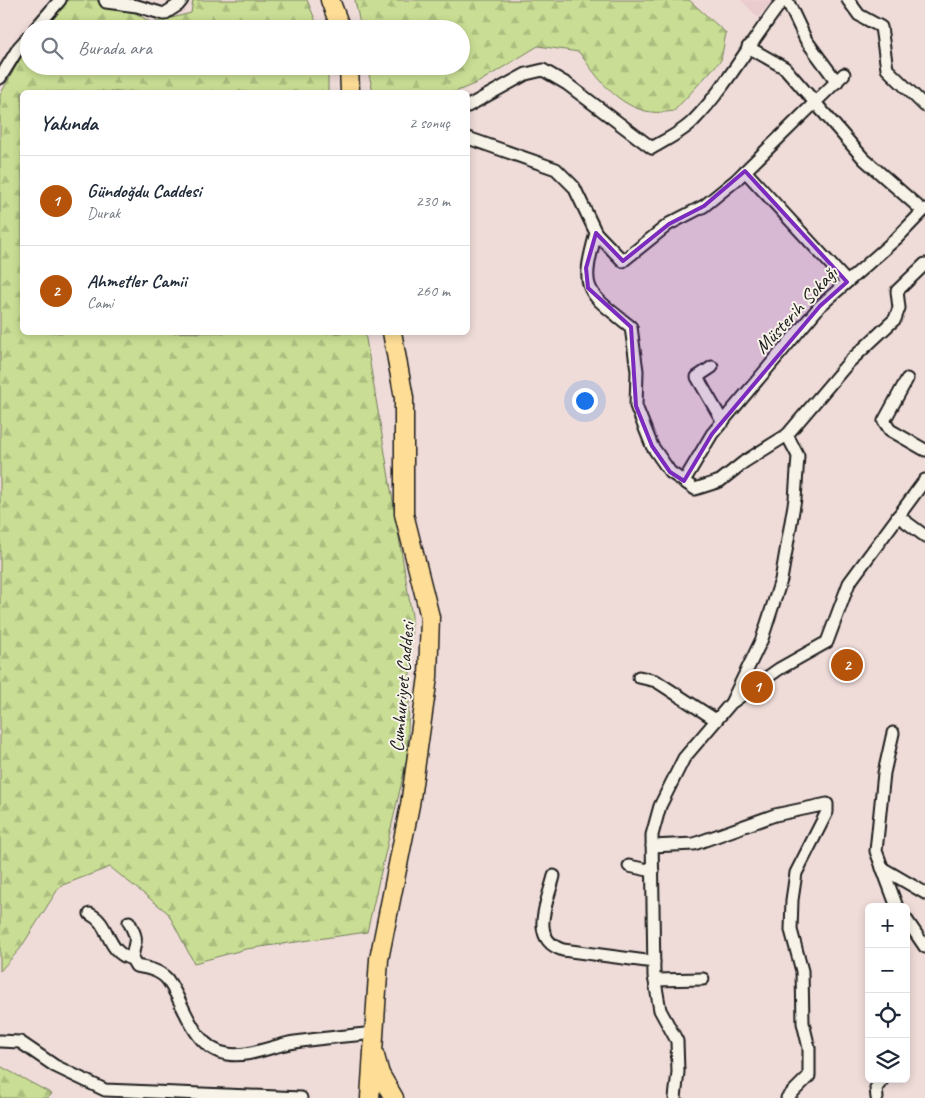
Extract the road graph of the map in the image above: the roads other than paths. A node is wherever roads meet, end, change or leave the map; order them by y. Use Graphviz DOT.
graph roads {
  1 [pos="59,0"];
  2 [pos="104,0"];
  3 [pos="182,0"];
  4 [pos="330,0"];
  5 [pos="783,0"];
  6 [pos="787,0"];
  7 [pos="848,0"];
  8 [pos="42,20"];
  9 [pos="338,20"];
  10 [pos="20,46"];
  11 [pos="748,47"];
  12 [pos="349,75"];
  13 [pos="0,78"];
  14 [pos="350,90"];
  15 [pos="815,103"];
  16 [pos="470,105"];
  17 [pos="925,106"];
  18 [pos="470,139"];
  19 [pos="745,171"];
  20 [pos="924,210"];
  21 [pos="596,233"];
  22 [pos="925,264"];
  23 [pos="847,282"];
  24 [pos="393,335"];
  25 [pos="712,367"];
  26 [pos="906,379"];
  27 [pos="723,422"];
  28 [pos="787,435"];
  29 [pos="925,450"];
  30 [pos="925,480"];
  31 [pos="684,481"];
  32 [pos="898,516"];
  33 [pos="925,536"];
  34 [pos="639,677"];
  35 [pos="731,703"];
  36 [pos="716,720"];
  37 [pos="893,733"];
  38 [pos="652,846"];
  39 [pos="629,866"];
  40 [pos="882,868"];
  41 [pos="653,870"];
  42 [pos="554,876"];
  43 [pos="925,893"];
  44 [pos="895,903"];
  45 [pos="90,914"];
  46 [pos="129,922"];
  47 [pos="910,925"];
  48 [pos="925,947"];
  49 [pos="132,959"];
  50 [pos="654,962"];
  51 [pos="655,980"];
  52 [pos="702,980"];
  53 [pos="373,1039"];
  54 [pos="0,1041"];
  55 [pos="880,1083"];
  56 [pos="395,1096"];
  57 [pos="301,1098"];
  58 [pos="370,1098"];
  59 [pos="675,1098"];
  60 [pos="787,1098"];
  61 [pos="877,1098"];
  1 -- 8 [label="street"];
  2 -- 3 [label="street"];
  4 -- 9 [label="main road"];
  5 -- 11 [label="street"];
  6 -- 15 [label="street"];
  7 -- 17 [label="street"];
  10 -- 13 [label="street"];
  11 -- 15 [label="street"];
  11 -- 16 [label="street"];
  12 -- 14 [label="main road"];
  15 -- 19 [label="street"];
  15 -- 20 [label="street"];
  18 -- 21 [label="street"];
  19 -- 21 [label="street"];
  19 -- 23 [label="street"];
  20 -- 23 [label="street, Müsterih Sokağı"];
  21 -- 31 [label="street"];
  22 -- 28 [label="street"];
  23 -- 27 [label="street, Müsterih Sokağı"];
  24 -- 53 [label="main road, Cumhuriyet Caddesi"];
  25 -- 27 [label="street"];
  26 -- 29 [label="street"];
  27 -- 31 [label="street, Müsterih Sokağı"];
  28 -- 31 [label="street"];
  28 -- 35 [label="street"];
  30 -- 32 [label="street"];
  32 -- 33 [label="street"];
  32 -- 35 [label="street"];
  34 -- 36 [label="street"];
  35 -- 36 [label="street"];
  36 -- 38 [label="street"];
  37 -- 40 [label="street"];
  38 -- 41 [label="street"];
  38 -- 60 [label="street"];
  39 -- 41 [label="street"];
  40 -- 43 [label="street"];
  40 -- 44 [label="street"];
  41 -- 50 [label="street"];
  42 -- 50 [label="street"];
  45 -- 49 [label="street"];
  46 -- 49 [label="street"];
  47 -- 48 [label="street"];
  49 -- 53 [label="street"];
  50 -- 51 [label="street"];
  51 -- 52 [label="street"];
  51 -- 59 [label="street"];
  53 -- 56 [label="main road"];
  53 -- 58 [label="main road, Cumhuriyet Caddesi"];
  54 -- 57 [label="street"];
  55 -- 61 [label="street"];
  56 -- 58 [label="main road"];
}
